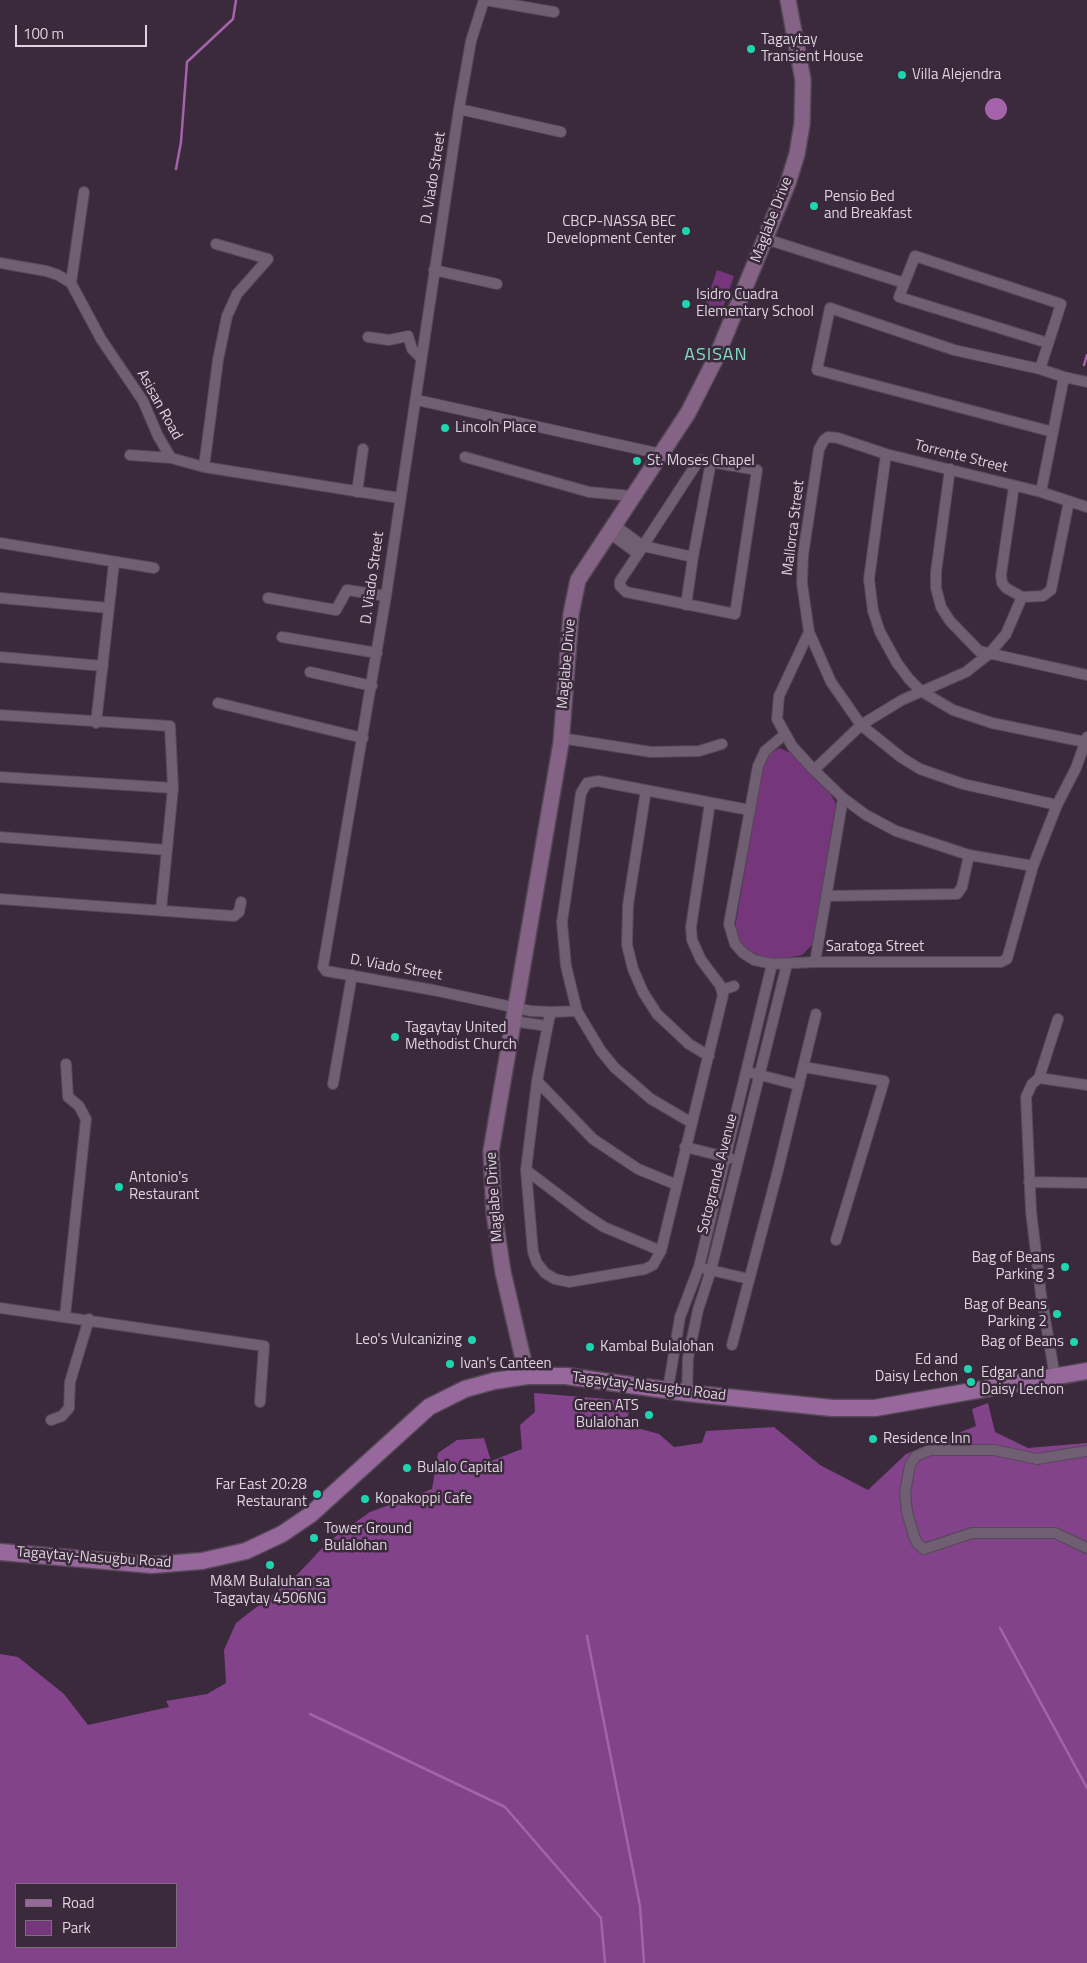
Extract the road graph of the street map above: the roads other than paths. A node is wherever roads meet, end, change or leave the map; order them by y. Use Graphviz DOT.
graph roads {
  1 [pos="484,0"];
  2 [pos="788,0"];
  3 [pos="554,12"];
  4 [pos="460,109"];
  5 [pos="561,132"];
  6 [pos="84,192"];
  7 [pos="766,238"];
  8 [pos="216,244"];
  9 [pos="0,263"];
  10 [pos="434,270"];
  11 [pos="71,283"];
  12 [pos="904,283"];
  13 [pos="497,284"];
  14 [pos="368,337"];
  15 [pos="1048,344"];
  16 [pos="421,358"];
  17 [pos="1040,369"];
  18 [pos="1064,376"];
  19 [pos="1087,382"];
  20 [pos="417,400"];
  21 [pos="1053,432"];
  22 [pos="828,437"];
  23 [pos="363,450"];
  24 [pos="662,454"];
  25 [pos="886,454"];
  26 [pos="130,455"];
  27 [pos="465,457"];
  28 [pos="171,458"];
  29 [pos="711,462"];
  30 [pos="204,467"];
  31 [pos="950,469"];
  32 [pos="1014,486"];
  33 [pos="356,492"];
  34 [pos="1041,492"];
  35 [pos="632,496"];
  36 [pos="399,498"];
  37 [pos="1069,501"];
  38 [pos="1087,506"];
  39 [pos="611,528"];
  40 [pos="0,543"];
  41 [pos="640,550"];
  42 [pos="693,557"];
  43 [pos="114,563"];
  44 [pos="154,568"];
  45 [pos="386,596"];
  46 [pos="1022,597"];
  47 [pos="0,598"];
  48 [pos="268,598"];
  49 [pos="686,605"];
  50 [pos="109,608"];
  51 [pos="809,632"];
  52 [pos="282,637"];
  53 [pos="377,653"];
  54 [pos="989,654"];
  55 [pos="0,657"];
  56 [pos="102,666"];
  57 [pos="310,672"];
  58 [pos="1087,675"];
  59 [pos="372,686"];
  60 [pos="921,691"];
  61 [pos="218,703"];
  62 [pos="0,716"];
  63 [pos="96,723"];
  64 [pos="860,725"];
  65 [pos="784,735"];
  66 [pos="363,738"];
  67 [pos="561,738"];
  68 [pos="1086,739"];
  69 [pos="722,744"];
  70 [pos="814,770"];
  71 [pos="0,777"];
  72 [pos="174,788"];
  73 [pos="646,790"];
  74 [pos="843,798"];
  75 [pos="710,803"];
  76 [pos="1057,805"];
  77 [pos="749,810"];
  78 [pos="0,837"];
  79 [pos="168,850"];
  80 [pos="968,855"];
  81 [pos="1033,866"];
  82 [pos="826,896"];
  83 [pos="0,899"];
  84 [pos="241,902"];
  85 [pos="161,910"];
  86 [pos="815,962"];
  87 [pos="772,964"];
  88 [pos="787,964"];
  89 [pos="352,975"];
  90 [pos="734,986"];
  91 [pos="722,990"];
  92 [pos="577,1010"];
  93 [pos="552,1012"];
  94 [pos="514,1014"];
  95 [pos="816,1014"];
  96 [pos="1058,1019"];
  97 [pos="547,1026"];
  98 [pos="709,1056"];
  99 [pos="66,1064"];
  100 [pos="804,1067"];
  101 [pos="746,1071"];
  102 [pos="758,1074"];
  103 [pos="1039,1078"];
  104 [pos="537,1081"];
  105 [pos="333,1084"];
  106 [pos="799,1085"];
  107 [pos="1087,1086"];
  108 [pos="692,1123"];
  109 [pos="685,1146"];
  110 [pos="726,1157"];
  111 [pos="737,1160"];
  112 [pos="526,1170"];
  113 [pos="1029,1182"];
  114 [pos="1087,1183"];
  115 [pos="676,1185"];
  116 [pos="836,1240"];
  117 [pos="661,1251"];
  118 [pos="699,1267"];
  119 [pos="711,1270"];
  120 [pos="749,1278"];
  121 [pos="684,1306"];
  122 [pos="0,1308"];
  123 [pos="698,1310"];
  124 [pos="65,1316"];
  125 [pos="89,1319"];
  126 [pos="679,1328"];
  127 [pos="693,1331"];
  128 [pos="732,1345"];
  129 [pos="1087,1365"];
  130 [pos="1087,1371"];
  131 [pos="527,1376"];
  132 [pos="1087,1376"];
  133 [pos="1055,1377"];
  134 [pos="668,1389"];
  135 [pos="687,1393"];
  136 [pos="260,1402"];
  137 [pos="51,1420"];
  138 [pos="1087,1451"];
  139 [pos="1087,1548"];
  140 [pos="0,1552"];
  1 -- 3 [label="street"];
  1 -- 4 [label="street, D. Viado Street"];
  2 -- 7 [label="main road, Maglabe Drive"];
  4 -- 5 [label="street"];
  4 -- 10 [label="street, D. Viado Street"];
  6 -- 11 [label="street"];
  7 -- 12 [label="street"];
  7 -- 24 [label="main road, Maglabe Drive"];
  8 -- 30 [label="street"];
  9 -- 11 [label="street"];
  10 -- 13 [label="street"];
  10 -- 16 [label="street, D. Viado Street"];
  11 -- 28 [label="street, Asisan Road"];
  12 -- 15 [label="street"];
  12 -- 15 [label="street"];
  14 -- 16 [label="street"];
  15 -- 17 [label="street"];
  16 -- 20 [label="street, D. Viado Street"];
  17 -- 18 [label="street"];
  17 -- 21 [label="street"];
  18 -- 19 [label="street"];
  18 -- 21 [label="street"];
  20 -- 24 [label="street"];
  20 -- 36 [label="street, D. Viado Street"];
  21 -- 34 [label="street"];
  22 -- 25 [label="street, Torrente Street"];
  22 -- 51 [label="street, Mallorca Street"];
  23 -- 33 [label="street"];
  24 -- 35 [label="main road, Maglabe Drive"];
  25 -- 31 [label="street, Torrente Street"];
  25 -- 60 [label="street"];
  26 -- 28 [label="street"];
  27 -- 35 [label="street"];
  28 -- 30 [label="street, Asisan Road"];
  29 -- 41 [label="street"];
  29 -- 42 [label="street"];
  29 -- 49 [label="street"];
  30 -- 33 [label="street, Asisan Road"];
  31 -- 32 [label="street, Torrente Street"];
  31 -- 54 [label="street"];
  32 -- 34 [label="street, Torrente Street"];
  32 -- 46 [label="street"];
  33 -- 36 [label="street, Asisan Road"];
  34 -- 37 [label="street, Torrente Street"];
  35 -- 39 [label="main road, Maglabe Drive"];
  36 -- 45 [label="street, D. Viado Street"];
  37 -- 38 [label="street, Torrente Street"];
  37 -- 46 [label="street"];
  39 -- 41 [label="street"];
  39 -- 67 [label="main road, Maglabe Drive"];
  40 -- 43 [label="street"];
  41 -- 42 [label="street"];
  41 -- 49 [label="street"];
  42 -- 49 [label="street"];
  43 -- 44 [label="street"];
  43 -- 50 [label="street"];
  45 -- 48 [label="street"];
  45 -- 53 [label="street, D. Viado Street"];
  46 -- 54 [label="street"];
  47 -- 50 [label="street"];
  50 -- 56 [label="street"];
  51 -- 64 [label="street, Mallorca Street"];
  51 -- 65 [label="street"];
  52 -- 53 [label="street"];
  53 -- 59 [label="street, D. Viado Street"];
  54 -- 58 [label="street"];
  54 -- 60 [label="street"];
  55 -- 56 [label="street"];
  56 -- 63 [label="street"];
  57 -- 59 [label="street"];
  59 -- 66 [label="street, D. Viado Street"];
  60 -- 64 [label="street"];
  60 -- 68 [label="street"];
  61 -- 66 [label="street"];
  62 -- 63 [label="street"];
  63 -- 72 [label="street"];
  64 -- 70 [label="street"];
  64 -- 76 [label="street, Mallorca Street"];
  65 -- 70 [label="street"];
  65 -- 77 [label="street, Saratoga Street"];
  66 -- 89 [label="street, D. Viado Street"];
  67 -- 69 [label="street"];
  67 -- 94 [label="main road, Maglabe Drive"];
  68 -- 76 [label="street, Saratoga Street"];
  70 -- 74 [label="street"];
  71 -- 72 [label="street"];
  72 -- 79 [label="street"];
  73 -- 75 [label="street"];
  73 -- 92 [label="street"];
  73 -- 98 [label="street"];
  74 -- 80 [label="street"];
  74 -- 82 [label="street"];
  75 -- 77 [label="street"];
  75 -- 91 [label="street"];
  76 -- 81 [label="street, Saratoga Street"];
  77 -- 87 [label="street, Saratoga Street"];
  78 -- 79 [label="street"];
  79 -- 85 [label="street"];
  80 -- 81 [label="street"];
  80 -- 82 [label="street"];
  81 -- 86 [label="street, Saratoga Street"];
  82 -- 86 [label="street"];
  83 -- 85 [label="street"];
  84 -- 85 [label="street"];
  86 -- 88 [label="street, Saratoga Street"];
  87 -- 88 [label="street, Saratoga Street"];
  87 -- 101 [label="street, Sotogrande Avenue"];
  88 -- 102 [label="street, Sotogrande Avenue"];
  89 -- 94 [label="street, D. Viado Street"];
  89 -- 105 [label="street"];
  90 -- 91 [label="street"];
  91 -- 98 [label="street"];
  92 -- 93 [label="street"];
  92 -- 108 [label="street"];
  93 -- 94 [label="street"];
  93 -- 97 [label="street"];
  94 -- 97 [label="street"];
  94 -- 131 [label="main road, Maglabe Drive"];
  95 -- 100 [label="street"];
  96 -- 103 [label="street"];
  97 -- 104 [label="street"];
  98 -- 108 [label="street"];
  99 -- 124 [label="street"];
  100 -- 106 [label="street"];
  100 -- 116 [label="street"];
  101 -- 102 [label="street"];
  101 -- 110 [label="street, Sotogrande Avenue"];
  102 -- 106 [label="street"];
  102 -- 111 [label="street, Sotogrande Avenue"];
  103 -- 107 [label="street"];
  103 -- 113 [label="street"];
  104 -- 112 [label="street"];
  104 -- 115 [label="street"];
  106 -- 120 [label="street"];
  108 -- 109 [label="street"];
  109 -- 110 [label="street"];
  109 -- 115 [label="street"];
  110 -- 111 [label="street"];
  110 -- 118 [label="street, Sotogrande Avenue"];
  111 -- 119 [label="street, Sotogrande Avenue"];
  112 -- 117 [label="street"];
  112 -- 117 [label="street"];
  113 -- 114 [label="street"];
  113 -- 133 [label="street"];
  115 -- 117 [label="street"];
  118 -- 119 [label="street"];
  118 -- 121 [label="street, Sotogrande Avenue"];
  119 -- 120 [label="street"];
  119 -- 123 [label="street, Sotogrande Avenue"];
  120 -- 128 [label="street"];
  121 -- 123 [label="street"];
  121 -- 126 [label="street, Sotogrande Avenue"];
  122 -- 124 [label="street"];
  123 -- 127 [label="street, Sotogrande Avenue"];
  124 -- 125 [label="street"];
  125 -- 136 [label="street"];
  125 -- 137 [label="street"];
  126 -- 127 [label="street"];
  126 -- 134 [label="street, Sotogrande Avenue"];
  127 -- 135 [label="street, Sotogrande Avenue"];
  129 -- 133 [label="main road, Tagaytay-Nasugbu Road"];
  130 -- 133 [label="main road, Tagaytay-Nasugbu Road"];
  131 -- 134 [label="main road, Tagaytay-Nasugbu Road"];
  131 -- 140 [label="main road, Tagaytay-Nasugbu Road"];
  132 -- 133 [label="main road, Tagaytay-Nasugbu Road"];
  133 -- 135 [label="main road, Tagaytay-Nasugbu Road"];
  134 -- 135 [label="main road, Tagaytay-Nasugbu Road"];
  138 -- 139 [label="street"];
}
